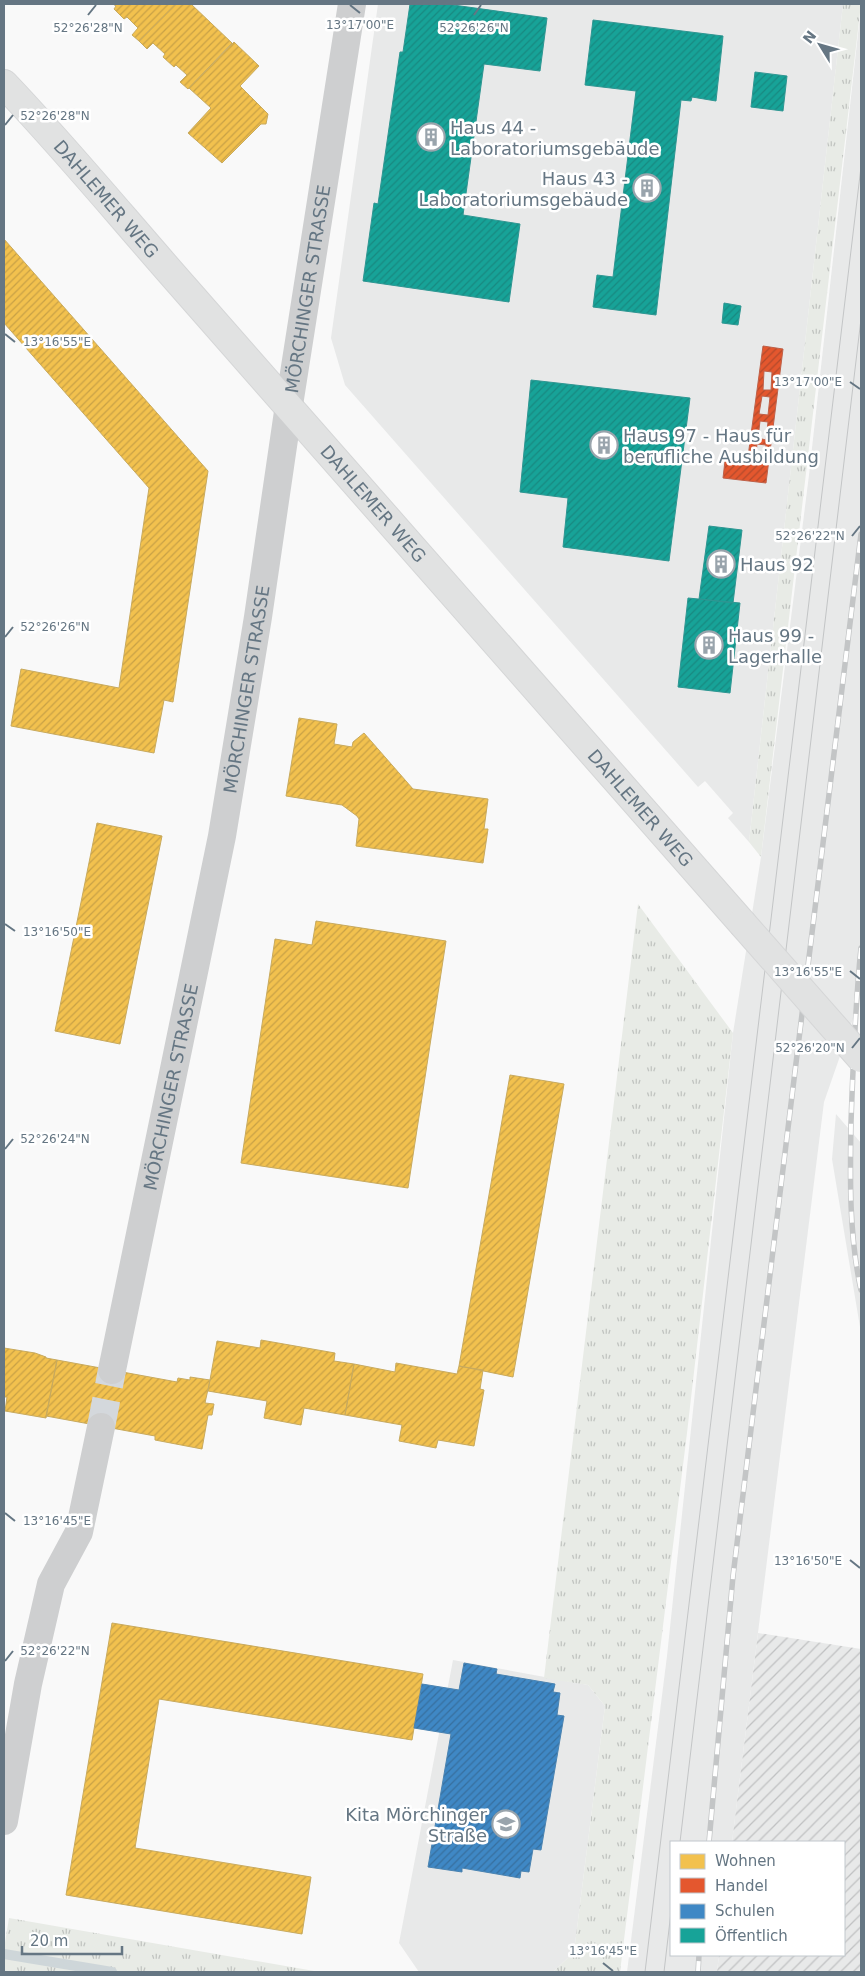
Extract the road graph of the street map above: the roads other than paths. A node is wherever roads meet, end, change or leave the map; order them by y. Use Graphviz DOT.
graph roads {
  1 [pos="352,4"];
  2 [pos="4,84"];
  3 [pos="289,405"];
  4 [pos="861,1058"];
  5 [pos="112,1370"];
  6 [pos="100,1427"];
  7 [pos="4,1821"];
  1 -- 3 [label="street, MÖRCHINGER STRASSE"];
  2 -- 3 [label="main road, DAHLEMER WEG"];
  3 -- 4 [label="main road, DAHLEMER WEG, bridge"];
  3 -- 5 [label="street, MÖRCHINGER STRASSE"];
  6 -- 7 [label="street"];
}
